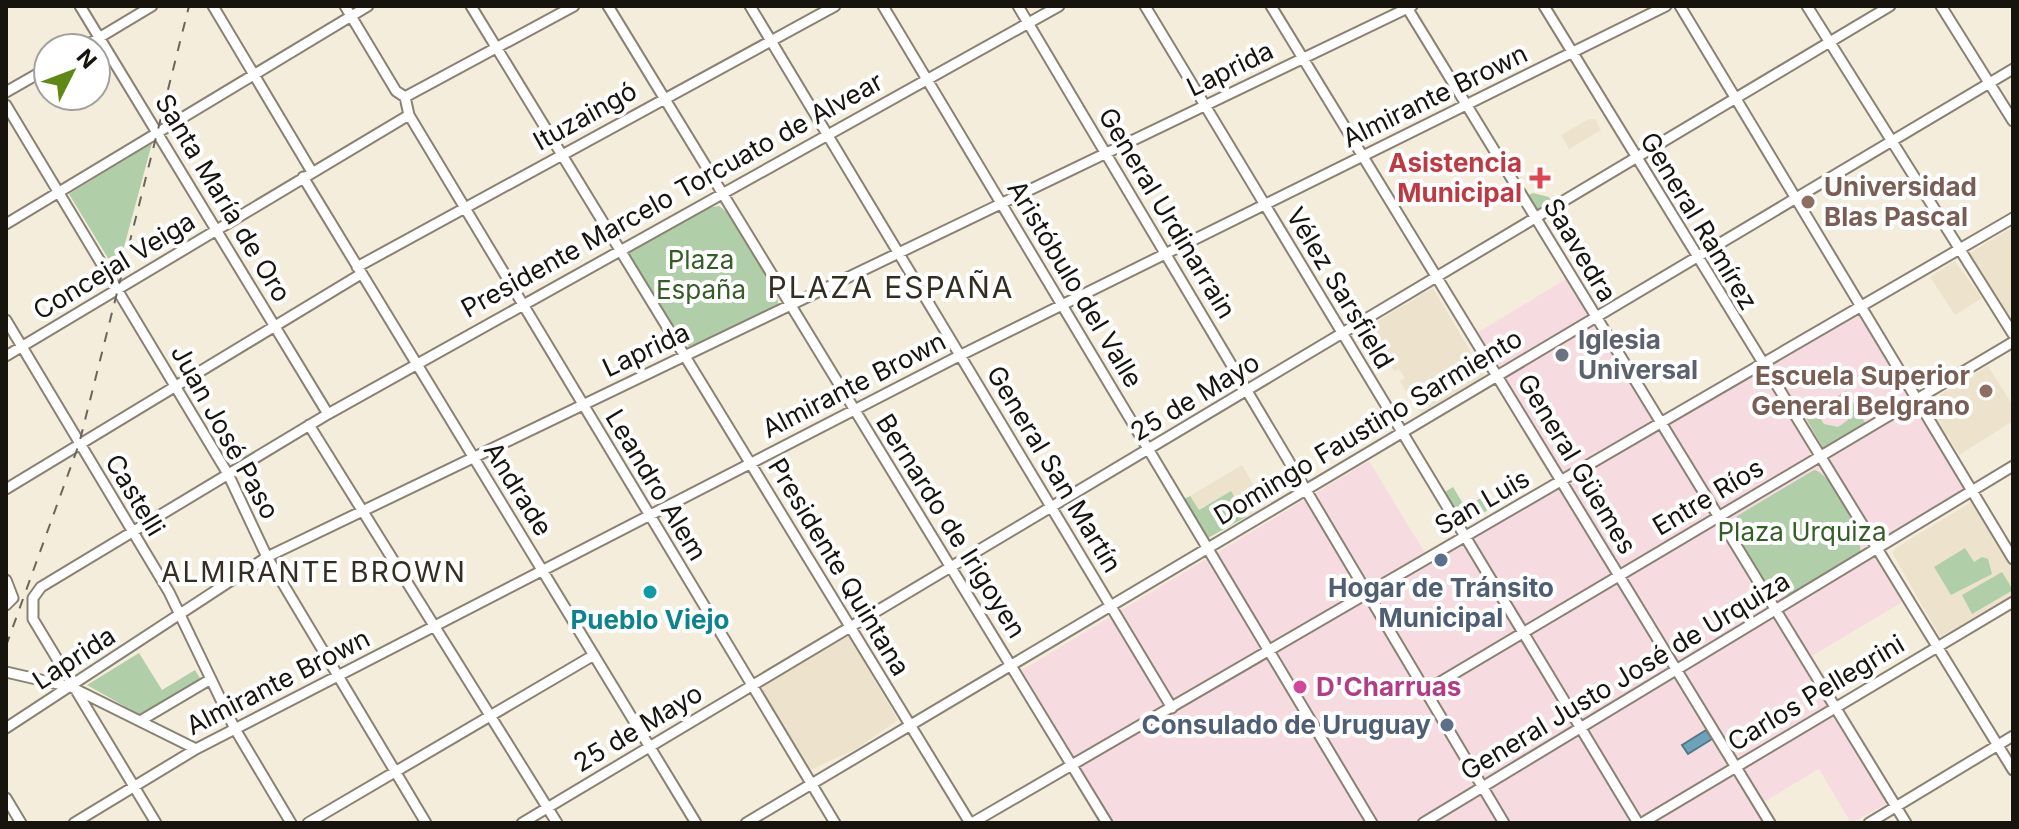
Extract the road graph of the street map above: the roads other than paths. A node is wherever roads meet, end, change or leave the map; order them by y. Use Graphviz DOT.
graph roads {
  1 [pos="80,6"];
  2 [pos="152,6"];
  3 [pos="213,6"];
  4 [pos="345,6"];
  5 [pos="368,6"];
  6 [pos="471,6"];
  7 [pos="574,6"];
  8 [pos="608,6"];
  9 [pos="750,6"];
  10 [pos="835,6"];
  11 [pos="883,6"];
  12 [pos="1018,6"];
  13 [pos="1059,6"];
  14 [pos="1145,6"];
  15 [pos="1271,6"];
  16 [pos="1544,6"];
  17 [pos="1666,6"];
  18 [pos="1680,6"];
  19 [pos="1807,6"];
  20 [pos="1890,6"];
  21 [pos="1941,6"];
  22 [pos="1408,7"];
  23 [pos="351,16"];
  24 [pos="1028,23"];
  25 [pos="95,32"];
  26 [pos="109,32"];
  27 [pos="771,40"];
  28 [pos="1829,42"];
  29 [pos="496,47"];
  30 [pos="1572,53"];
  31 [pos="1303,57"];
  32 [pos="112,59"];
  33 [pos="2013,69"];
  34 [pos="254,74"];
  35 [pos="32,77"];
  36 [pos="926,77"];
  37 [pos="1989,84"];
  38 [pos="6,92"];
  39 [pos="405,97"];
  40 [pos="1735,97"];
  41 [pos="663,98"];
  42 [pos="6,105"];
  43 [pos="1466,105"];
  44 [pos="1205,106"];
  45 [pos="409,115"];
  46 [pos="2013,121"];
  47 [pos="157,131"];
  48 [pos="827,133"];
  49 [pos="1892,142"];
  50 [pos="1105,153"];
  51 [pos="561,154"];
  52 [pos="1363,156"];
  53 [pos="1634,157"];
  54 [pos="308,174"];
  55 [pos="58,192"];
  56 [pos="721,194"];
  57 [pos="1796,198"];
  58 [pos="1001,204"];
  59 [pos="1264,204"];
  60 [pos="464,208"];
  61 [pos="1534,217"];
  62 [pos="2013,218"];
  63 [pos="6,224"];
  64 [pos="217,230"];
  65 [pos="1960,248"];
  66 [pos="620,250"];
  67 [pos="898,254"];
  68 [pos="1166,255"];
  69 [pos="1696,258"];
  70 [pos="359,271"];
  71 [pos="1436,278"];
  72 [pos="118,290"];
  73 [pos="522,305"];
  74 [pos="790,305"];
  75 [pos="1063,306"];
  76 [pos="1860,306"];
  77 [pos="1596,317"];
  78 [pos="6,320"];
  79 [pos="276,326"];
  80 [pos="2013,334"];
  81 [pos="1342,335"];
  82 [pos="2013,342"];
  83 [pos="22,346"];
  84 [pos="6,356"];
  85 [pos="684,356"];
  86 [pos="959,356"];
  87 [pos="415,365"];
  88 [pos="1761,365"];
  89 [pos="1497,375"];
  90 [pos="176,386"];
  91 [pos="1247,391"];
  92 [pos="1916,399"];
  93 [pos="582,404"];
  94 [pos="854,410"];
  95 [pos="328,414"];
  96 [pos="1660,423"];
  97 [pos="309,425"];
  98 [pos="1401,432"];
  99 [pos="79,444"];
  100 [pos="1149,450"];
  101 [pos="473,457"];
  102 [pos="1818,457"];
  103 [pos="750,463"];
  104 [pos="2013,466"];
  105 [pos="228,474"];
  106 [pos="1561,481"];
  107 [pos="6,489"];
  108 [pos="1306,490"];
  109 [pos="1971,491"];
  110 [pos="1052,508"];
  111 [pos="361,511"];
  112 [pos="649,516"];
  113 [pos="1717,517"];
  114 [pos="132,532"];
  115 [pos="1465,537"];
  116 [pos="1209,548"];
  117 [pos="1874,549"];
  118 [pos="267,557"];
  119 [pos="2013,559"];
  120 [pos="950,568"];
  121 [pos="543,571"];
  122 [pos="1619,575"];
  123 [pos="6,580"];
  124 [pos="1368,594"];
  125 [pos="10,601"];
  126 [pos="2013,602"];
  127 [pos="1111,606"];
  128 [pos="1775,611"];
  129 [pos="179,614"];
  130 [pos="434,626"];
  131 [pos="850,628"];
  132 [pos="1523,633"];
  133 [pos="1937,647"];
  134 [pos="1271,651"];
  135 [pos="594,655"];
  136 [pos="1011,665"];
  137 [pos="1675,671"];
  138 [pos="6,672"];
  139 [pos="336,677"];
  140 [pos="211,679"];
  141 [pos="752,686"];
  142 [pos="71,687"];
  143 [pos="1425,691"];
  144 [pos="1172,708"];
  145 [pos="1836,708"];
  146 [pos="490,716"];
  147 [pos="140,721"];
  148 [pos="910,725"];
  149 [pos="1580,727"];
  150 [pos="6,728"];
  151 [pos="235,729"];
  152 [pos="2013,736"];
  153 [pos="1998,745"];
  154 [pos="650,747"];
  155 [pos="196,749"];
  156 [pos="1073,765"];
  157 [pos="1737,766"];
  158 [pos="2013,770"];
  159 [pos="394,772"];
  160 [pos="812,784"];
  161 [pos="133,786"];
  162 [pos="1482,787"];
  163 [pos="6,798"];
  164 [pos="1896,807"];
  165 [pos="548,808"];
  166 [pos="21,823"];
  167 [pos="74,823"];
  168 [pos="156,823"];
  169 [pos="291,823"];
  170 [pos="308,823"];
  171 [pos="426,823"];
  172 [pos="522,823"];
  173 [pos="557,823"];
  174 [pos="696,823"];
  175 [pos="746,823"];
  176 [pos="835,823"];
  177 [pos="971,823"];
  178 [pos="1107,823"];
  179 [pos="1372,823"];
  180 [pos="1423,823"];
  181 [pos="1504,823"];
  182 [pos="1640,823"];
  183 [pos="1770,823"];
  184 [pos="1869,823"];
  185 [pos="1906,823"];
  1 -- 25 [label="street, Santa María de Oro"];
  2 -- 26 [label="street"];
  3 -- 34 [label="street, Andrade"];
  4 -- 23 [label="street, Leandro Alem"];
  5 -- 23 [label="street"];
  6 -- 29 [label="street, Presidente Quintana"];
  7 -- 29 [label="street"];
  8 -- 41 [label="street, Bernardo de Irigoyen"];
  9 -- 27 [label="street, General San Martín"];
  10 -- 27 [label="street, Ituzaingó"];
  11 -- 36 [label="street, Aristóbulo del Valle"];
  12 -- 24 [label="street, General Urdinarrain"];
  13 -- 24 [label="street, Presidente Marcelo Torcuato de Alvear"];
  14 -- 44 [label="street, Vélez Sarsfield"];
  15 -- 31 [label="street, General Güemes"];
  16 -- 30 [label="street, General Ramírez"];
  17 -- 30 [label="street, Almirante Brown"];
  18 -- 40 [label="street"];
  19 -- 28 [label="street"];
  20 -- 28 [label="street, 25 de Mayo"];
  21 -- 37 [label="street"];
  22 -- 31 [label="street, Laprida"];
  22 -- 43 [label="street, Saavedra"];
  23 -- 34 [label="street"];
  23 -- 39 [label="street, Leandro Alem"];
  24 -- 36 [label="street, Presidente Marcelo Torcuato de Alvear"];
  24 -- 50 [label="street, General Urdinarrain"];
  27 -- 41 [label="street, Ituzaingó"];
  27 -- 48 [label="street, General San Martín"];
  28 -- 40 [label="street, 25 de Mayo"];
  28 -- 49 [label="street"];
  29 -- 39 [label="street"];
  29 -- 51 [label="street, Presidente Quintana"];
  30 -- 43 [label="street, Almirante Brown"];
  30 -- 53 [label="street, General Ramírez"];
  31 -- 44 [label="street, Laprida"];
  31 -- 52 [label="street, General Güemes"];
  32 -- 47 [label="street, Santa María de Oro"];
  33 -- 37 [label="street, Domingo Faustino Sarmiento"];
  34 -- 47 [label="street"];
  34 -- 54 [label="street, Andrade"];
  35 -- 38 [label="street"];
  36 -- 48 [label="street, Presidente Marcelo Torcuato de Alvear"];
  36 -- 58 [label="street, Aristóbulo del Valle"];
  37 -- 46 [label="street"];
  37 -- 49 [label="street, Domingo Faustino Sarmiento"];
  39 -- 45 [label="street, Leandro Alem"];
  40 -- 53 [label="street, 25 de Mayo"];
  40 -- 57 [label="street"];
  41 -- 51 [label="street, Ituzaingó"];
  41 -- 56 [label="street, Bernardo de Irigoyen"];
  42 -- 55 [label="street, Juan José Paso"];
  43 -- 52 [label="street, Almirante Brown"];
  43 -- 61 [label="street, Saavedra"];
  44 -- 50 [label="street, Laprida"];
  44 -- 59 [label="street, Vélez Sarsfield"];
  45 -- 54 [label="street, Concejal Veiga"];
  45 -- 60 [label="street, Leandro Alem"];
  47 -- 55 [label="street"];
  47 -- 64 [label="street, Santa María de Oro"];
  48 -- 56 [label="street, Presidente Marcelo Torcuato de Alvear"];
  48 -- 67 [label="street, General San Martín"];
  49 -- 57 [label="street, Domingo Faustino Sarmiento"];
  49 -- 65 [label="street"];
  50 -- 58 [label="street, Laprida"];
  50 -- 68 [label="street, General Urdinarrain"];
  51 -- 60 [label="street, Ituzaingó"];
  51 -- 66 [label="street, Presidente Quintana"];
  52 -- 59 [label="street, Almirante Brown"];
  52 -- 71 [label="street, General Güemes"];
  53 -- 61 [label="street, 25 de Mayo"];
  53 -- 69 [label="street, General Ramírez"];
  54 -- 64 [label="street, Concejal Veiga"];
  54 -- 70 [label="street, Andrade"];
  55 -- 63 [label="street"];
  55 -- 72 [label="street, Juan José Paso"];
  56 -- 66 [label="street, Presidente Marcelo Torcuato de Alvear"];
  56 -- 74 [label="street, Bernardo de Irigoyen"];
  57 -- 69 [label="street, Domingo Faustino Sarmiento"];
  57 -- 76 [label="street"];
  58 -- 67 [label="street, Laprida"];
  58 -- 75 [label="street, Aristóbulo del Valle"];
  59 -- 68 [label="street, Almirante Brown"];
  59 -- 81 [label="street, Vélez Sarsfield"];
  60 -- 70 [label="street, Ituzaingó"];
  60 -- 73 [label="street, Leandro Alem"];
  61 -- 71 [label="street, 25 de Mayo"];
  61 -- 77 [label="street, Saavedra"];
  62 -- 65 [label="street, San Luis"];
  64 -- 72 [label="street, Concejal Veiga"];
  64 -- 79 [label="street, Santa María de Oro"];
  65 -- 76 [label="street, San Luis"];
  65 -- 80 [label="street"];
  66 -- 73 [label="street, Presidente Marcelo Torcuato de Alvear"];
  66 -- 85 [label="street, Presidente Quintana"];
  67 -- 74 [label="street, Laprida"];
  67 -- 86 [label="street, General San Martín"];
  68 -- 75 [label="street, Almirante Brown"];
  68 -- 91 [label="street, General Urdinarrain"];
  69 -- 77 [label="street, Domingo Faustino Sarmiento"];
  69 -- 88 [label="street, General Ramírez"];
  70 -- 79 [label="street, Ituzaingó"];
  70 -- 87 [label="street, Andrade"];
  71 -- 81 [label="street, 25 de Mayo"];
  71 -- 89 [label="street, General Güemes"];
  72 -- 83 [label="street, Concejal Veiga"];
  72 -- 90 [label="street, Juan José Paso"];
  73 -- 87 [label="street, Presidente Marcelo Torcuato de Alvear"];
  73 -- 93 [label="street, Leandro Alem"];
  74 -- 85 [label="street, Laprida"];
  74 -- 94 [label="street, Bernardo de Irigoyen"];
  75 -- 86 [label="street, Almirante Brown"];
  75 -- 100 [label="street, Aristóbulo del Valle"];
  76 -- 88 [label="street, San Luis"];
  76 -- 92 [label="street"];
  77 -- 89 [label="street, Domingo Faustino Sarmiento"];
  77 -- 96 [label="street, Saavedra"];
  78 -- 83 [label="street, Castelli"];
  79 -- 90 [label="street, Ituzaingó"];
  79 -- 95 [label="street, Santa María de Oro"];
  81 -- 91 [label="street, 25 de Mayo"];
  81 -- 98 [label="street, Vélez Sarsfield"];
  82 -- 92 [label="street, Entre Ríos"];
  83 -- 84 [label="street, Concejal Veiga"];
  83 -- 99 [label="street, Castelli"];
  85 -- 93 [label="street, Laprida"];
  85 -- 103 [label="street, Presidente Quintana"];
  86 -- 94 [label="street, Almirante Brown"];
  86 -- 110 [label="street, General San Martín"];
  87 -- 95 [label="street, Presidente Marcelo Torcuato de Alvear"];
  87 -- 101 [label="street, Andrade"];
  88 -- 96 [label="street, San Luis"];
  88 -- 102 [label="street, General Ramírez"];
  89 -- 98 [label="street, Domingo Faustino Sarmiento"];
  89 -- 106 [label="street, General Güemes"];
  90 -- 99 [label="street, Ituzaingó"];
  90 -- 105 [label="street, Juan José Paso"];
  91 -- 100 [label="street, 25 de Mayo"];
  91 -- 108 [label="street, General Urdinarrain"];
  92 -- 102 [label="street, Entre Ríos"];
  92 -- 109 [label="street"];
  93 -- 101 [label="street, Laprida"];
  93 -- 112 [label="street, Leandro Alem"];
  94 -- 103 [label="street, Almirante Brown"];
  94 -- 120 [label="street, Bernardo de Irigoyen"];
  95 -- 97 [label="street, Presidente Marcelo Torcuato de Alvear"];
  96 -- 106 [label="street, San Luis"];
  96 -- 113 [label="street, Saavedra"];
  97 -- 105 [label="street, Presidente Marcelo Torcuato de Alvear"];
  97 -- 111 [label="street"];
  98 -- 108 [label="street, Domingo Faustino Sarmiento"];
  98 -- 115 [label="street, Vélez Sarsfield"];
  99 -- 107 [label="street, Ituzaingó"];
  99 -- 114 [label="street, Castelli"];
  100 -- 110 [label="street, 25 de Mayo"];
  100 -- 116 [label="street, Aristóbulo del Valle"];
  101 -- 111 [label="street, Laprida"];
  101 -- 121 [label="street, Andrade"];
  102 -- 113 [label="street, Entre Ríos"];
  102 -- 117 [label="street, General Ramírez"];
  103 -- 112 [label="street, Almirante Brown"];
  103 -- 131 [label="street, Presidente Quintana"];
  104 -- 109 [label="street, General Justo José de Urquiza"];
  105 -- 114 [label="street, Presidente Marcelo Torcuato de Alvear"];
  105 -- 118 [label="street, Juan José Paso"];
  106 -- 115 [label="street, San Luis"];
  106 -- 122 [label="street, General Güemes"];
  108 -- 116 [label="street, Domingo Faustino Sarmiento"];
  108 -- 124 [label="street, General Urdinarrain"];
  109 -- 117 [label="street, General Justo José de Urquiza"];
  109 -- 119 [label="street"];
  110 -- 120 [label="street, 25 de Mayo"];
  110 -- 127 [label="street, General San Martín"];
  111 -- 118 [label="street, Laprida"];
  111 -- 130 [label="street"];
  112 -- 121 [label="street, Almirante Brown"];
  112 -- 141 [label="street, Leandro Alem"];
  113 -- 122 [label="street, Entre Ríos"];
  113 -- 128 [label="street, Saavedra"];
  114 -- 129 [label="street, Castelli"];
  114 -- 142 [label="street, Presidente Marcelo Torcuato de Alvear"];
  115 -- 124 [label="street, San Luis"];
  115 -- 132 [label="street, Vélez Sarsfield"];
  116 -- 127 [label="street, Domingo Faustino Sarmiento"];
  116 -- 134 [label="street, Aristóbulo del Valle"];
  117 -- 128 [label="street, General Justo José de Urquiza"];
  117 -- 133 [label="street, General Ramírez"];
  118 -- 129 [label="street, Laprida"];
  118 -- 139 [label="street, Juan José Paso"];
  120 -- 131 [label="street, 25 de Mayo"];
  120 -- 136 [label="street, Bernardo de Irigoyen"];
  121 -- 130 [label="street, Almirante Brown"];
  121 -- 135 [label="street, Andrade"];
  122 -- 132 [label="street, Entre Ríos"];
  122 -- 137 [label="street, General Güemes"];
  123 -- 125 [label="street"];
  124 -- 134 [label="street, San Luis"];
  124 -- 143 [label="street, General Urdinarrain"];
  126 -- 133 [label="street, Carlos Pellegrini"];
  127 -- 136 [label="street, Domingo Faustino Sarmiento"];
  127 -- 144 [label="street, General San Martín"];
  128 -- 137 [label="street, General Justo José de Urquiza"];
  128 -- 145 [label="street, Saavedra"];
  129 -- 140 [label="street, Castelli"];
  129 -- 142 [label="street, Laprida"];
  130 -- 139 [label="street, Almirante Brown"];
  130 -- 146 [label="street"];
  131 -- 141 [label="street, 25 de Mayo"];
  131 -- 148 [label="street, Presidente Quintana"];
  132 -- 143 [label="street, Entre Ríos"];
  132 -- 149 [label="street, Vélez Sarsfield"];
  133 -- 145 [label="street, Carlos Pellegrini"];
  133 -- 153 [label="street, General Ramírez"];
  134 -- 144 [label="street, San Luis"];
  134 -- 179 [label="street, Aristóbulo del Valle"];
  135 -- 146 [label="street"];
  135 -- 154 [label="street, Andrade"];
  136 -- 148 [label="street, Domingo Faustino Sarmiento"];
  136 -- 156 [label="street, Bernardo de Irigoyen"];
  137 -- 149 [label="street, General Justo José de Urquiza"];
  137 -- 157 [label="street, General Güemes"];
  138 -- 142 [label="street"];
  139 -- 151 [label="street, Almirante Brown"];
  139 -- 159 [label="street, Juan José Paso"];
  140 -- 147 [label="street"];
  140 -- 151 [label="street, Castelli"];
  141 -- 154 [label="street, 25 de Mayo"];
  141 -- 160 [label="street, Leandro Alem"];
  142 -- 147 [label="street"];
  142 -- 150 [label="street, Laprida"];
  142 -- 161 [label="street"];
  143 -- 162 [label="street, General Urdinarrain"];
  144 -- 156 [label="street, San Luis"];
  145 -- 157 [label="street, Carlos Pellegrini"];
  145 -- 164 [label="street, Saavedra"];
  146 -- 159 [label="street"];
  146 -- 165 [label="street"];
  147 -- 155 [label="street"];
  148 -- 160 [label="street, Domingo Faustino Sarmiento"];
  148 -- 177 [label="street, Presidente Quintana"];
  149 -- 162 [label="street, General Justo José de Urquiza"];
  149 -- 182 [label="street, Vélez Sarsfield"];
  151 -- 155 [label="street, Almirante Brown"];
  151 -- 169 [label="street, Castelli"];
  152 -- 153 [label="street"];
  153 -- 158 [label="street, General Ramírez"];
  153 -- 164 [label="street"];
  154 -- 165 [label="street, 25 de Mayo"];
  154 -- 174 [label="street, Andrade"];
  155 -- 161 [label="street, Almirante Brown"];
  156 -- 177 [label="street, San Luis"];
  156 -- 178 [label="street, Bernardo de Irigoyen"];
  157 -- 182 [label="street, Carlos Pellegrini"];
  157 -- 183 [label="street, General Güemes"];
  159 -- 170 [label="street"];
  159 -- 171 [label="street, Juan José Paso"];
  160 -- 175 [label="street, Domingo Faustino Sarmiento"];
  160 -- 176 [label="street, Leandro Alem"];
  161 -- 167 [label="street, Almirante Brown"];
  161 -- 168 [label="street"];
  162 -- 180 [label="street, General Justo José de Urquiza"];
  162 -- 181 [label="street, General Urdinarrain"];
  163 -- 166 [label="street"];
  164 -- 184 [label="street"];
  164 -- 185 [label="street, Saavedra"];
  165 -- 172 [label="street, 25 de Mayo"];
  165 -- 173 [label="street"];
}
